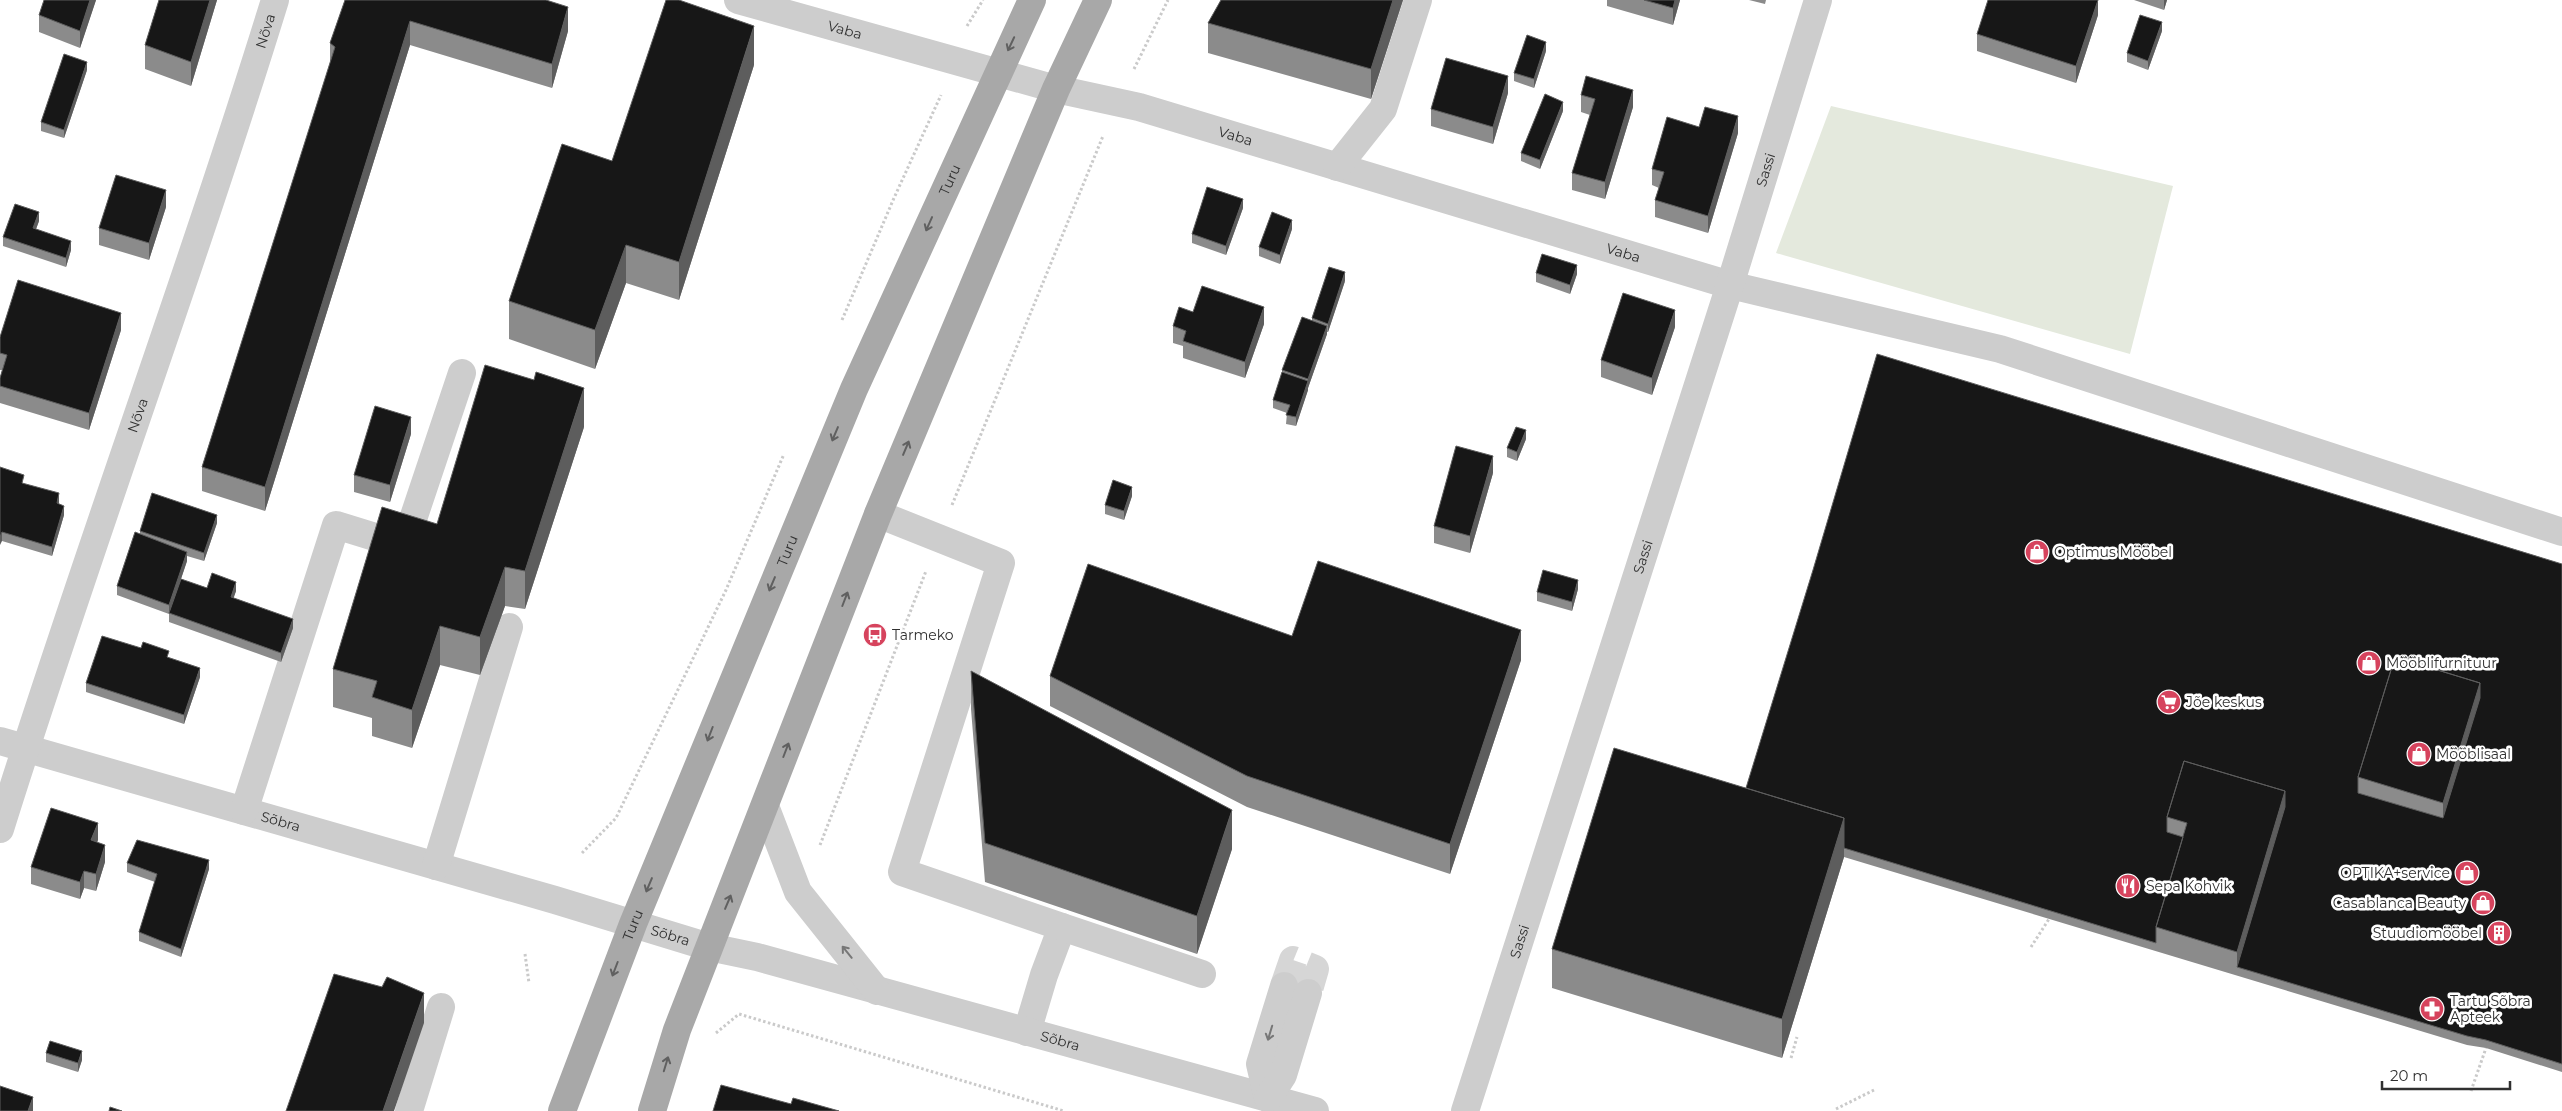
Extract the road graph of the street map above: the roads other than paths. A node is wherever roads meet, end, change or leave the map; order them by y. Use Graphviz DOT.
graph roads {
  1 [pos="275,0"];
  2 [pos="738,0"];
  3 [pos="1032,0"];
  4 [pos="1098,0"];
  5 [pos="1418,0"];
  6 [pos="1818,0"];
  7 [pos="998,73"];
  8 [pos="1056,90"];
  9 [pos="1337,167"];
  10 [pos="1730,286"];
  11 [pos="462,373"];
  12 [pos="878,514"];
  13 [pos="2562,532"];
  14 [pos="509,627"];
  15 [pos="12,745"];
  16 [pos="765,806"];
  17 [pos="244,811"];
  18 [pos="0,829"];
  19 [pos="436,866"];
  20 [pos="632,924"];
  21 [pos="1062,927"];
  22 [pos="709,947"];
  23 [pos="1202,974"];
  24 [pos="877,990"];
  25 [pos="1296,990"];
  26 [pos="441,1007"];
  27 [pos="1027,1032"];
  28 [pos="1268,1098"];
  29 [pos="409,1111"];
  30 [pos="562,1111"];
  31 [pos="652,1111"];
  32 [pos="1315,1111"];
  33 [pos="1465,1111"];
  1 -- 15 [label="street, Nõva"];
  2 -- 7 [label="street, Vaba"];
  3 -- 7 [label="main road, Turu, one-way"];
  4 -- 8 [label="main road"];
  5 -- 9 [label="street"];
  6 -- 10 [label="street, Sassi"];
  7 -- 8 [label="street, Vaba"];
  7 -- 20 [label="main road, Turu, one-way"];
  8 -- 9 [label="street, Vaba"];
  12 -- 8 [label="main road, one-way"];
  9 -- 10 [label="street, Vaba"];
  10 -- 13 [label="street, Vaba"];
  10 -- 33 [label="street, Sassi"];
  11 -- 17 [label="street"];
  16 -- 12 [label="main road, one-way"];
  12 -- 21 [label="street"];
  14 -- 19 [label="street"];
  15 -- 17 [label="street, Sõbra"];
  15 -- 18 [label="street, Nõva"];
  22 -- 16 [label="main road, one-way"];
  24 -- 16 [label="street, one-way"];
  17 -- 19 [label="street, Sõbra"];
  19 -- 20 [label="street, Sõbra"];
  20 -- 22 [label="street, Sõbra"];
  20 -- 30 [label="main road, Turu, one-way"];
  21 -- 23 [label="street"];
  21 -- 27 [label="street"];
  22 -- 24 [label="street, Sõbra"];
  31 -- 22 [label="main road, one-way"];
  24 -- 27 [label="street, Sõbra"];
  25 -- 28 [label="street"];
  26 -- 29 [label="street"];
  27 -- 28 [label="street, Sõbra"];
  28 -- 32 [label="street, Sõbra"];
}
